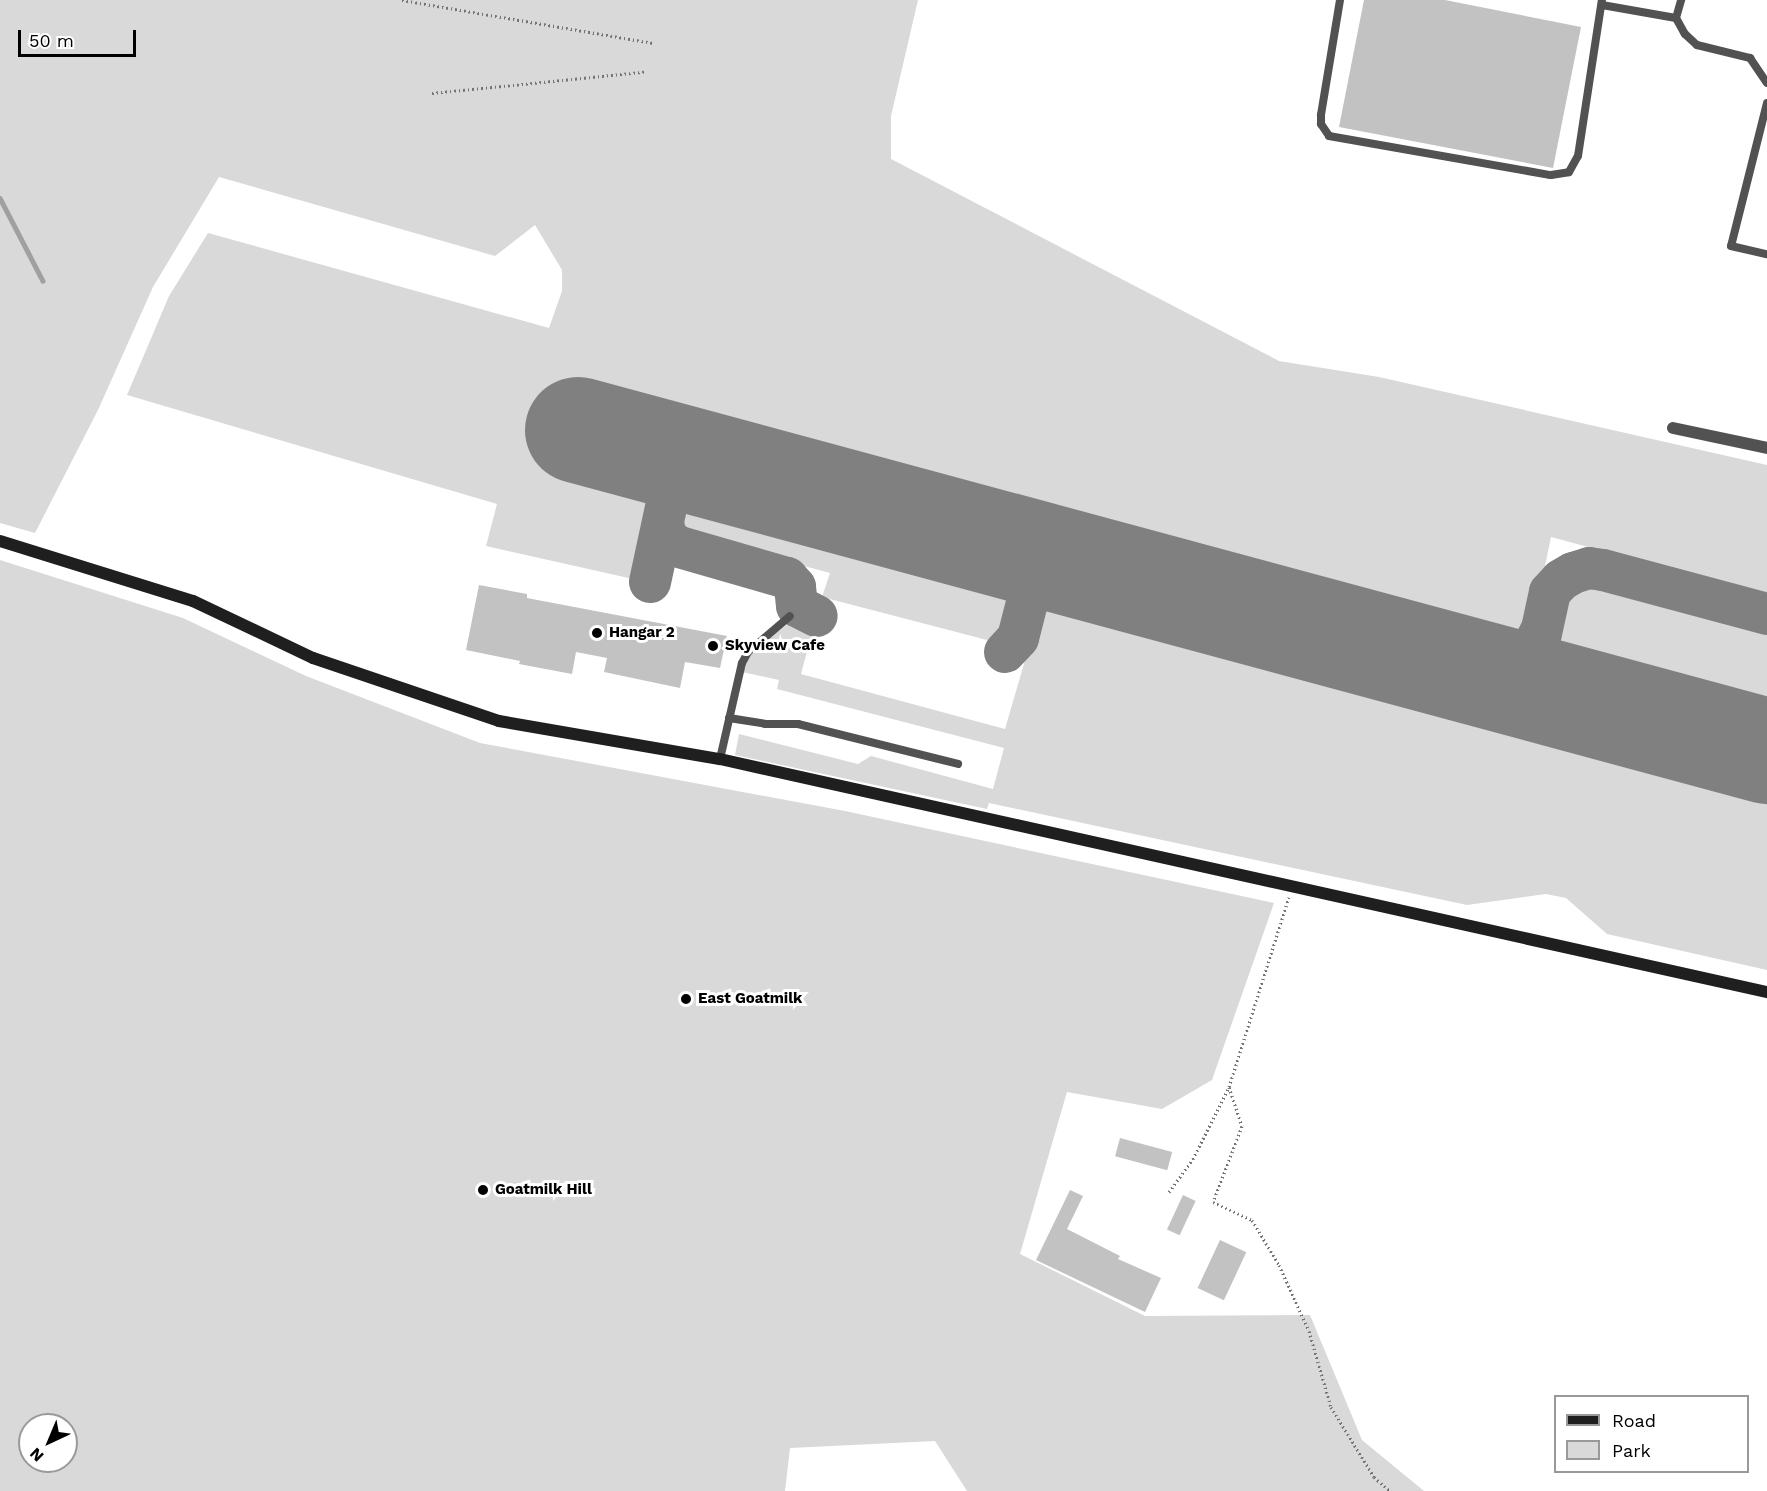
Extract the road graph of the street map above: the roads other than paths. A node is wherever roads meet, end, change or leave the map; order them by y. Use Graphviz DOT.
graph roads {
  1 [pos="1340,0"];
  2 [pos="1681,0"];
  3 [pos="1602,2"];
  4 [pos="1676,18"];
  5 [pos="1767,83"];
  6 [pos="1767,103"];
  7 [pos="1767,254"];
  8 [pos="1673,428"];
  9 [pos="1767,448"];
  10 [pos="0,541"];
  11 [pos="790,616"];
  12 [pos="729,718"];
  13 [pos="720,759"];
  14 [pos="958,764"];
  15 [pos="1767,992"];
  1 -- 3 [label="lane"];
  2 -- 4 [label="lane"];
  3 -- 4 [label="lane"];
  4 -- 5 [label="lane"];
  6 -- 7 [label="lane"];
  8 -- 9 [label="street"];
  10 -- 13 [label="street"];
  11 -- 12 [label="lane"];
  12 -- 13 [label="lane"];
  12 -- 14 [label="lane"];
  13 -- 15 [label="street"];
}
